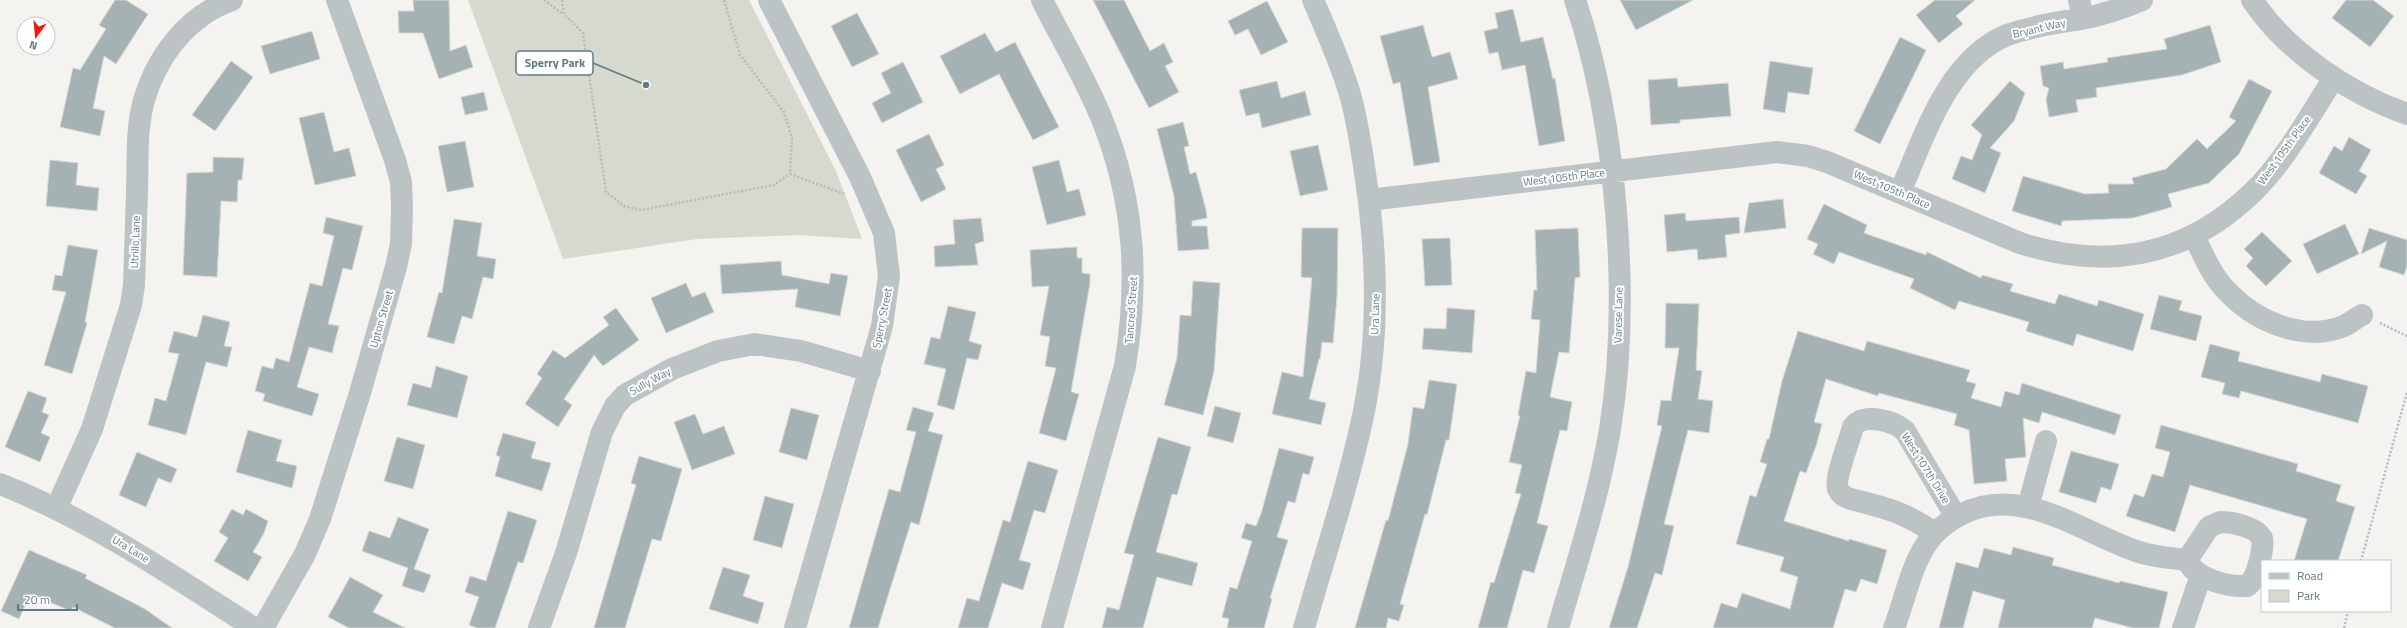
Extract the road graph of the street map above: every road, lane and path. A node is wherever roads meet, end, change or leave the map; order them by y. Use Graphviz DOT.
graph roads {
  1 [pos="232,0"];
  2 [pos="337,0"];
  3 [pos="544,0"];
  4 [pos="562,0"];
  5 [pos="724,0"];
  6 [pos="768,0"];
  7 [pos="1042,0"];
  8 [pos="1313,0"];
  9 [pos="1576,0"];
  10 [pos="2142,0"];
  11 [pos="2252,0"];
  12 [pos="2081,9"];
  13 [pos="564,14"];
  14 [pos="2334,78"];
  15 [pos="2407,114"];
  16 [pos="1611,171"];
  17 [pos="790,174"];
  18 [pos="1900,192"];
  19 [pos="1369,200"];
  20 [pos="873,205"];
  21 [pos="2194,236"];
  22 [pos="2362,314"];
  23 [pos="2407,336"];
  24 [pos="870,371"];
  25 [pos="2407,392"];
  26 [pos="2046,441"];
  27 [pos="0,484"];
  28 [pos="2028,507"];
  29 [pos="56,509"];
  30 [pos="1956,517"];
  31 [pos="1935,533"];
  32 [pos="2361,560"];
  33 [pos="2348,612"];
  34 [pos="254,628"];
  35 [pos="263,628"];
  36 [pos="539,628"];
  37 [pos="795,628"];
  38 [pos="1052,628"];
  39 [pos="1304,628"];
  40 [pos="1558,628"];
  41 [pos="1894,628"];
  42 [pos="2184,628"];
  43 [pos="2344,628"];
  1 -- 29 [label="street, Utrillo Lane"];
  2 -- 35 [label="street, Upton Street"];
  3 -- 13 [label="path"];
  4 -- 13 [label="path"];
  5 -- 17 [label="path"];
  6 -- 20 [label="street, Sperry Street"];
  7 -- 38 [label="street, Tancred Street"];
  8 -- 19 [label="street, Ura Lane"];
  9 -- 16 [label="street, Varese Lane"];
  10 -- 12 [label="street, Bryant Way"];
  11 -- 14 [label="street"];
  12 -- 18 [label="street, Bryant Way"];
  13 -- 17 [label="path"];
  14 -- 15 [label="street"];
  14 -- 21 [label="street, West 105th Place"];
  16 -- 18 [label="street, West 105th Place"];
  16 -- 19 [label="street, West 105th Place"];
  16 -- 40 [label="street, Varese Lane"];
  17 -- 20 [label="path"];
  18 -- 21 [label="street, West 105th Place"];
  19 -- 39 [label="street, Ura Lane"];
  20 -- 24 [label="street, Sperry Street"];
  21 -- 22 [label="street"];
  22 -- 23 [label="path"];
  24 -- 36 [label="street, Sully Way"];
  24 -- 37 [label="street, Sperry Street"];
  25 -- 32 [label="path"];
  26 -- 28 [label="street"];
  27 -- 29 [label="street, Ura Lane"];
  28 -- 30 [label="street"];
  28 -- 42 [label="street"];
  29 -- 34 [label="street, Ura Lane"];
  30 -- 31 [label="street"];
  30 -- 31 [label="street, West 107th Drive"];
  31 -- 41 [label="street"];
  33 -- 43 [label="path"];
}
